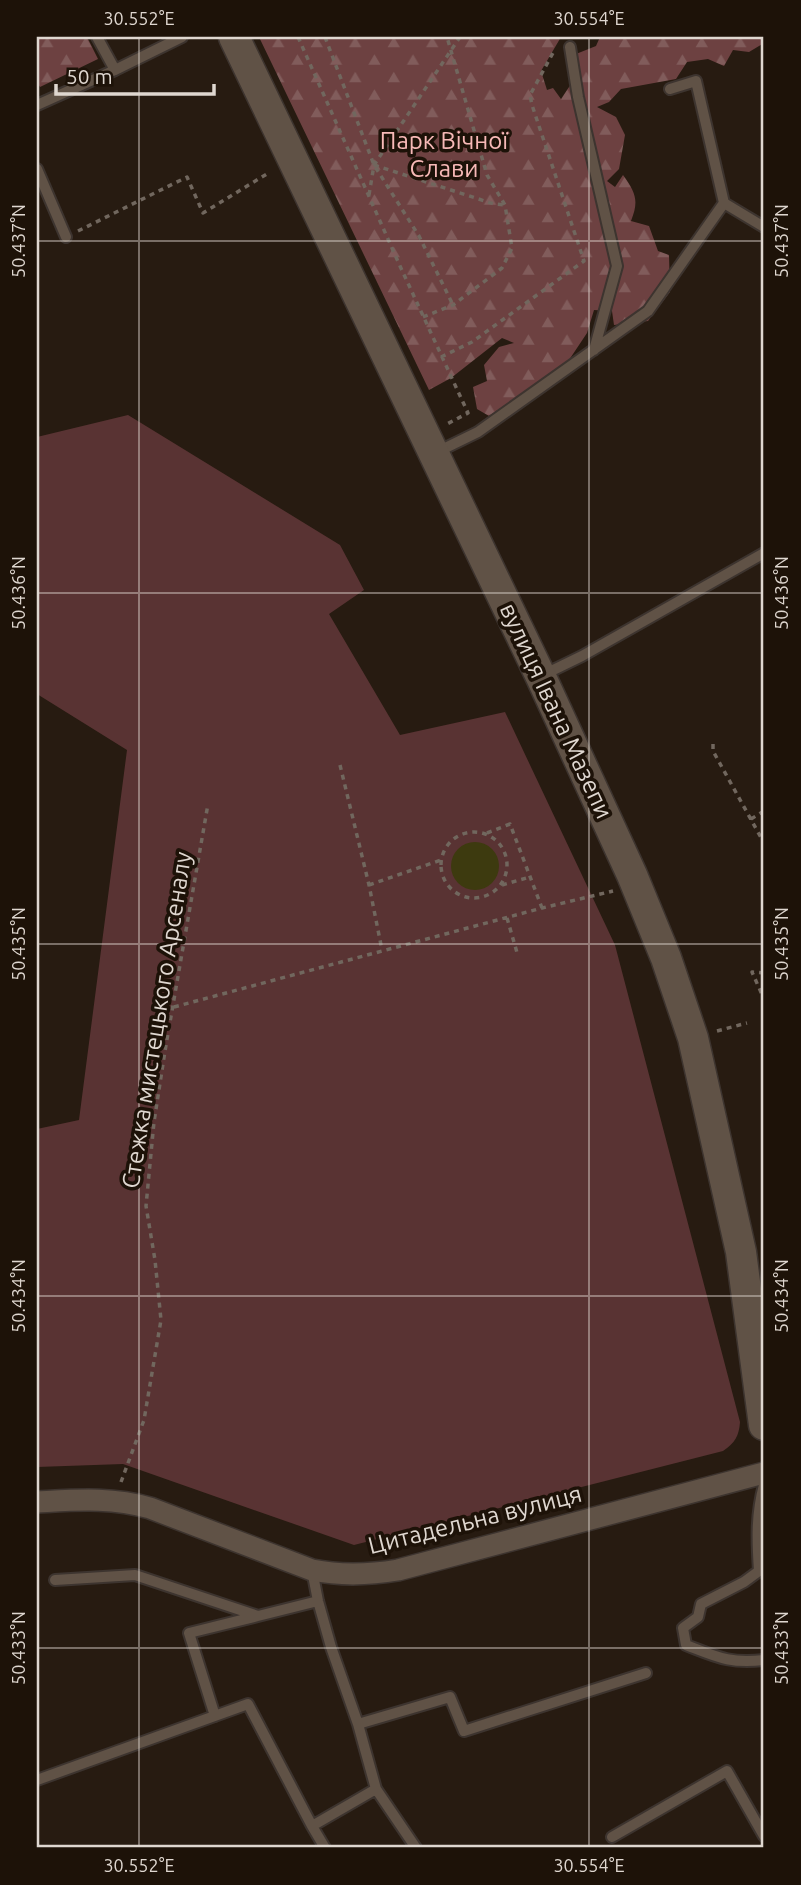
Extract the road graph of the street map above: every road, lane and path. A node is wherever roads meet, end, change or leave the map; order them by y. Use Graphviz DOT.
graph roads {
  1 [pos="97,37"];
  2 [pos="182,37"];
  3 [pos="234,37"];
  4 [pos="298,37"];
  5 [pos="325,37"];
  6 [pos="447,37"];
  7 [pos="460,37"];
  8 [pos="556,47"];
  9 [pos="570,47"];
  10 [pos="452,50"];
  11 [pos="115,70"];
  12 [pos="670,89"];
  13 [pos="37,106"];
  14 [pos="374,165"];
  15 [pos="37,169"];
  16 [pos="274,169"];
  17 [pos="369,197"];
  18 [pos="724,203"];
  19 [pos="505,205"];
  20 [pos="764,226"];
  21 [pos="66,237"];
  22 [pos="453,305"];
  23 [pos="423,317"];
  24 [pos="594,350"];
  25 [pos="441,357"];
  26 [pos="468,413"];
  27 [pos="435,454"];
  28 [pos="764,552"];
  29 [pos="541,677"];
  30 [pos="713,744"];
  31 [pos="340,765"];
  32 [pos="208,804"];
  33 [pos="764,811"];
  34 [pos="751,819"];
  35 [pos="486,834"];
  36 [pos="764,843"];
  37 [pos="441,860"];
  38 [pos="530,877"];
  39 [pos="369,885"];
  40 [pos="500,886"];
  41 [pos="622,890"];
  42 [pos="542,908"];
  43 [pos="507,917"];
  44 [pos="382,950"];
  45 [pos="518,956"];
  46 [pos="764,973"];
  47 [pos="764,999"];
  48 [pos="173,1007"];
  49 [pos="764,1424"];
  50 [pos="764,1473"];
  51 [pos="764,1485"];
  52 [pos="119,1487"];
  53 [pos="37,1502"];
  54 [pos="312,1570"];
  55 [pos="55,1580"];
  56 [pos="318,1601"];
  57 [pos="258,1616"];
  58 [pos="764,1660"];
  59 [pos="646,1673"];
  60 [pos="215,1716"];
  61 [pos="358,1724"];
  62 [pos="37,1779"];
  63 [pos="376,1789"];
  64 [pos="312,1826"];
  65 [pos="764,1836"];
  66 [pos="612,1837"];
  67 [pos="325,1848"];
  68 [pos="415,1848"];
  1 -- 11 [label="lane"];
  2 -- 11 [label="lane"];
  3 -- 27 [label="main road, вулиця Івана Мазепи"];
  4 -- 17 [label="path"];
  5 -- 14 [label="path"];
  6 -- 10 [label="path"];
  7 -- 10 [label="path"];
  8 -- 25 [label="path"];
  9 -- 24 [label="lane"];
  10 -- 14 [label="path"];
  10 -- 19 [label="path"];
  11 -- 13 [label="lane"];
  12 -- 18 [label="lane"];
  14 -- 17 [label="path"];
  14 -- 19 [label="path"];
  14 -- 22 [label="path"];
  15 -- 21 [label="lane"];
  16 -- 21 [label="path"];
  17 -- 23 [label="path"];
  18 -- 20 [label="lane"];
  18 -- 24 [label="lane"];
  19 -- 22 [label="path"];
  22 -- 23 [label="path"];
  23 -- 25 [label="path"];
  24 -- 27 [label="lane"];
  25 -- 26 [label="path"];
  27 -- 29 [label="main road, вулиця Івана Мазепи"];
  28 -- 29 [label="lane"];
  29 -- 49 [label="main road, вулиця Івана Мазепи"];
  30 -- 34 [label="path"];
  31 -- 39 [label="path"];
  32 -- 48 [label="path, Стежка мистецького Арсеналу"];
  33 -- 34 [label="path"];
  34 -- 36 [label="path"];
  35 -- 37 [label="path"];
  35 -- 38 [label="path"];
  35 -- 40 [label="path"];
  37 -- 39 [label="path"];
  37 -- 40 [label="path"];
  38 -- 40 [label="path"];
  38 -- 42 [label="path"];
  39 -- 44 [label="path"];
  41 -- 42 [label="path"];
  42 -- 43 [label="path"];
  43 -- 44 [label="path"];
  43 -- 45 [label="path"];
  44 -- 48 [label="path"];
  46 -- 47 [label="path"];
  48 -- 52 [label="path, Стежка мистецького Арсеналу"];
  50 -- 54 [label="street, Цитадельна вулиця"];
  51 -- 58 [label="lane"];
  53 -- 54 [label="street, Цитадельна вулиця"];
  54 -- 56 [label="lane"];
  55 -- 57 [label="lane"];
  56 -- 57 [label="lane"];
  56 -- 61 [label="lane"];
  57 -- 60 [label="lane"];
  59 -- 61 [label="lane"];
  60 -- 62 [label="lane"];
  60 -- 64 [label="lane"];
  61 -- 63 [label="lane"];
  63 -- 64 [label="lane"];
  63 -- 68 [label="lane"];
  64 -- 67 [label="lane"];
  65 -- 66 [label="lane"];
}
